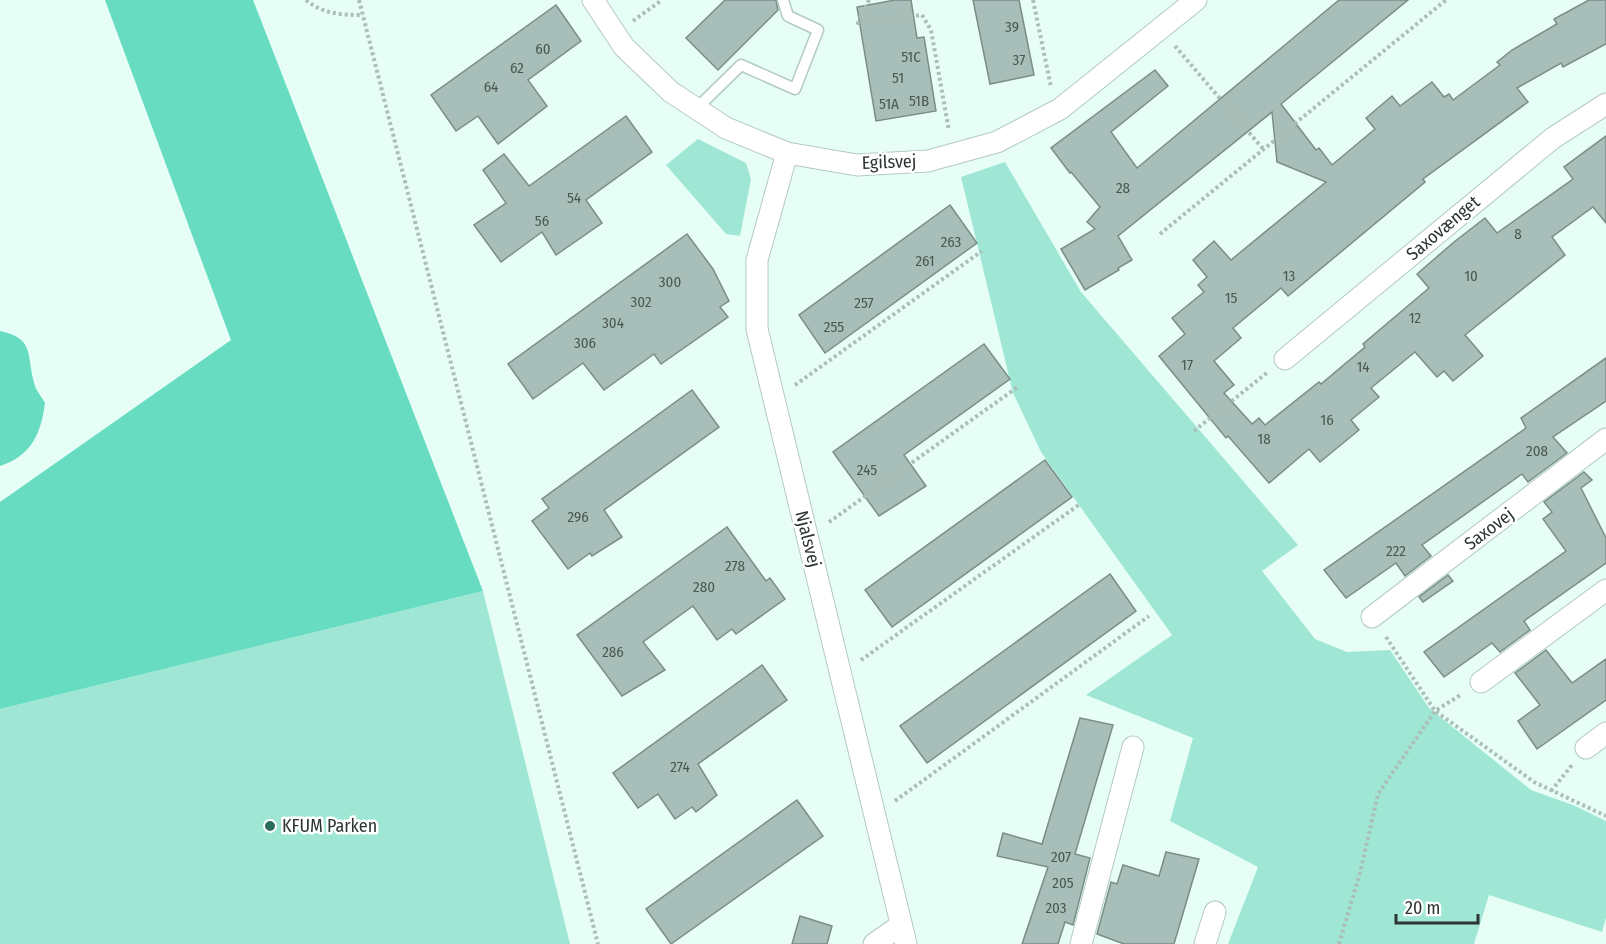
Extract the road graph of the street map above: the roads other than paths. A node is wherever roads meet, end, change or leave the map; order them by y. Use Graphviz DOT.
graph roads {
  1 [pos="593,0"];
  2 [pos="783,0"];
  3 [pos="1196,0"];
  4 [pos="1606,104"];
  5 [pos="696,109"];
  6 [pos="787,153"];
  7 [pos="1285,359"];
  8 [pos="1606,439"];
  9 [pos="1606,590"];
  10 [pos="1372,617"];
  11 [pos="1481,682"];
  12 [pos="1606,733"];
  13 [pos="1132,747"];
  14 [pos="1586,748"];
  15 [pos="1215,912"];
  16 [pos="904,935"];
  17 [pos="874,944"];
  18 [pos="1081,944"];
  19 [pos="1205,944"];
  1 -- 5 [label="street, Egilsvej"];
  2 -- 5 [label="lane"];
  3 -- 6 [label="street, Egilsvej"];
  4 -- 7 [label="street, Saxovænget"];
  5 -- 6 [label="street, Egilsvej"];
  6 -- 16 [label="street, Njalsvej"];
  8 -- 10 [label="street, Saxovej"];
  9 -- 11 [label="street"];
  12 -- 14 [label="street"];
  13 -- 18 [label="street"];
  15 -- 19 [label="street"];
  16 -- 17 [label="street, Njalsvej"];
}
